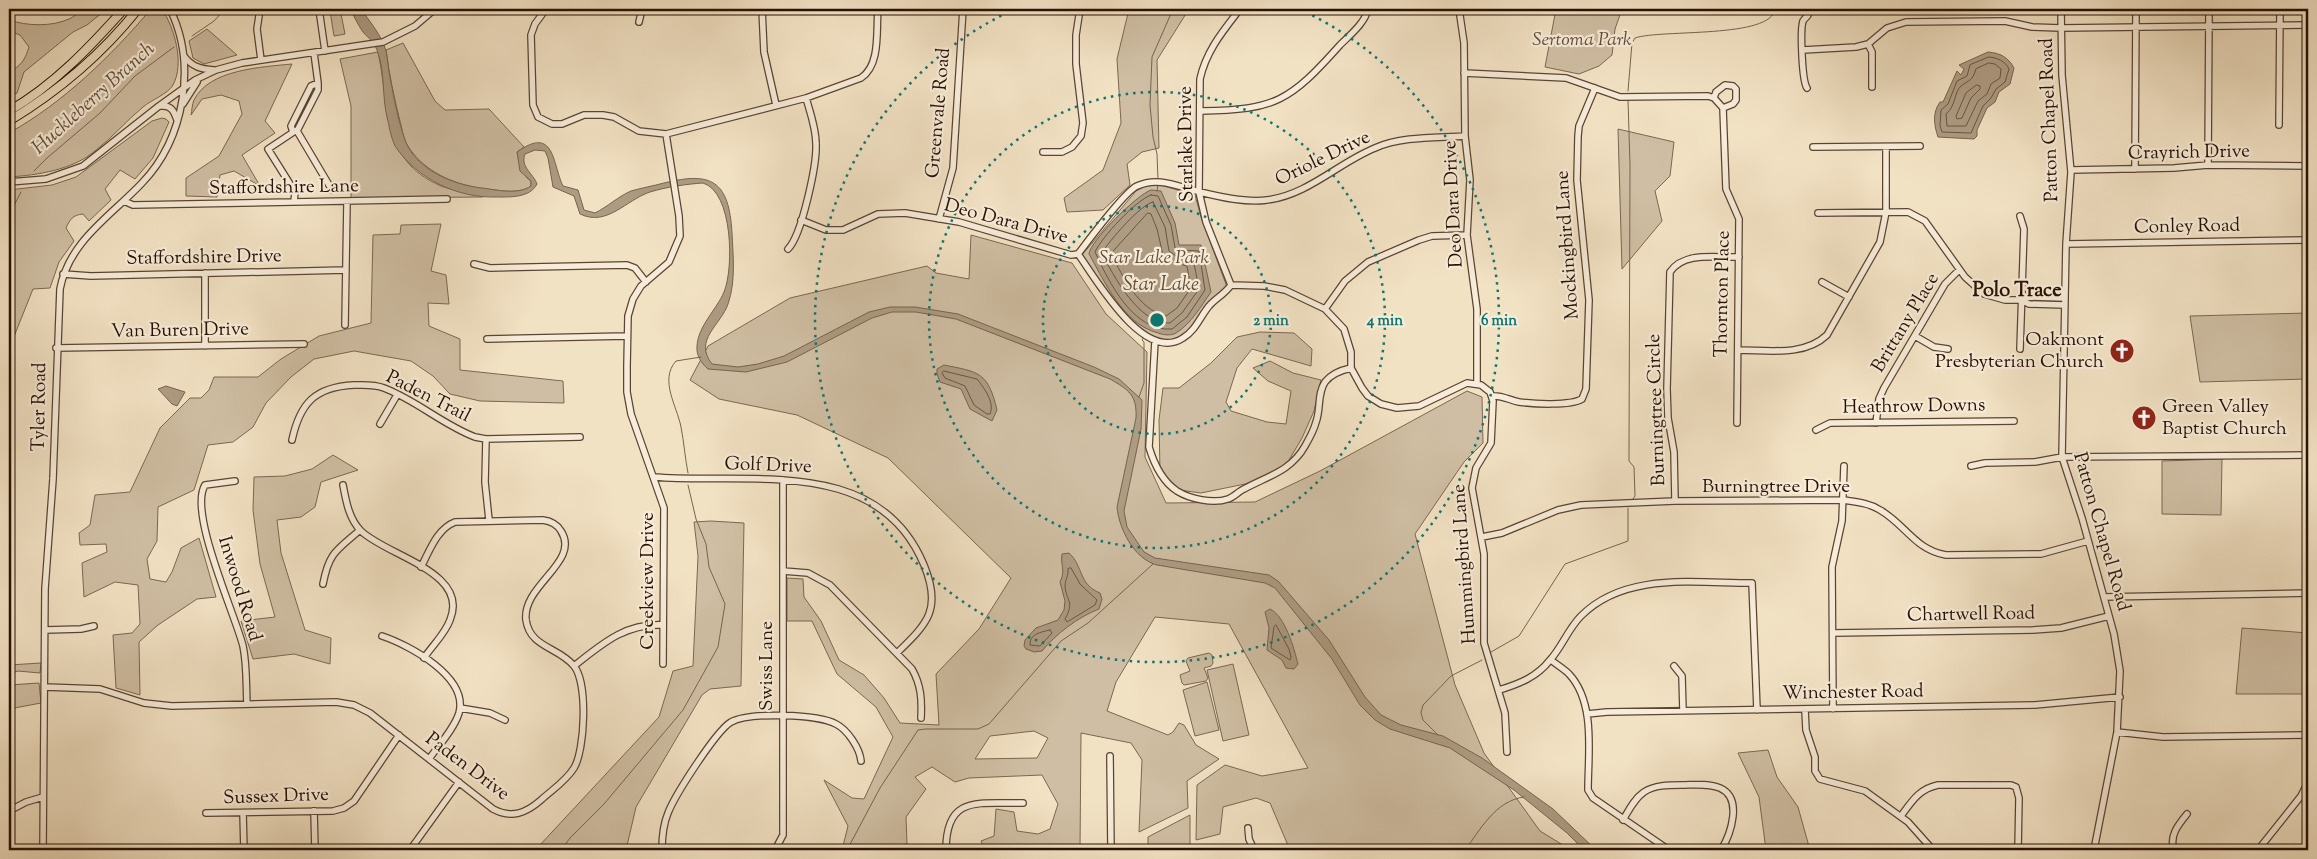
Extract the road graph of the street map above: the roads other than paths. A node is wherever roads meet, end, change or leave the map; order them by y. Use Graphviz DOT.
graph roads {
  1 [pos="124,9"];
  2 [pos="138,9"];
  3 [pos="170,9"];
  4 [pos="260,9"];
  5 [pos="319,9"];
  6 [pos="435,9"];
  7 [pos="546,9"];
  8 [pos="642,9"];
  9 [pos="762,9"];
  10 [pos="878,9"];
  11 [pos="963,9"];
  12 [pos="1080,9"];
  13 [pos="1240,9"];
  14 [pos="1368,9"];
  15 [pos="1459,9"];
  16 [pos="2061,9"];
  17 [pos="2136,9"];
  18 [pos="2209,9"];
  19 [pos="2280,9"];
  20 [pos="1808,15"];
  21 [pos="639,22"];
  22 [pos="2308,25"];
  23 [pos="2209,26"];
  24 [pos="2280,26"];
  25 [pos="2136,27"];
  26 [pos="2061,28"];
  27 [pos="1868,44"];
  28 [pos="1803,50"];
  29 [pos="325,51"];
  30 [pos="314,53"];
  31 [pos="184,56"];
  32 [pos="261,60"];
  33 [pos="216,70"];
  34 [pos="1464,73"];
  35 [pos="202,77"];
  36 [pos="1872,87"];
  37 [pos="1595,88"];
  38 [pos="1807,88"];
  39 [pos="184,89"];
  40 [pos="806,98"];
  41 [pos="1714,98"];
  42 [pos="776,105"];
  43 [pos="159,106"];
  44 [pos="1723,108"];
  45 [pos="180,110"];
  46 [pos="9,111"];
  47 [pos="1200,111"];
  48 [pos="178,120"];
  49 [pos="9,121"];
  50 [pos="2279,125"];
  51 [pos="295,131"];
  52 [pos="666,134"];
  53 [pos="1465,136"];
  54 [pos="1920,146"];
  55 [pos="1813,147"];
  56 [pos="1886,147"];
  57 [pos="1043,152"];
  58 [pos="2208,165"];
  59 [pos="2308,166"];
  60 [pos="2135,169"];
  61 [pos="2070,170"];
  62 [pos="9,182"];
  63 [pos="332,190"];
  64 [pos="1199,192"];
  65 [pos="446,199"];
  66 [pos="124,202"];
  67 [pos="294,202"];
  68 [pos="347,202"];
  69 [pos="1886,212"];
  70 [pos="1818,213"];
  71 [pos="2020,216"];
  72 [pos="939,219"];
  73 [pos="801,220"];
  74 [pos="1467,235"];
  75 [pos="2308,240"];
  76 [pos="2066,244"];
  77 [pos="788,248"];
  78 [pos="1078,254"];
  79 [pos="1739,257"];
  80 [pos="474,264"];
  81 [pos="346,270"];
  82 [pos="1959,270"];
  83 [pos="63,274"];
  84 [pos="205,274"];
  85 [pos="646,282"];
  86 [pos="1822,282"];
  87 [pos="1231,285"];
  88 [pos="1849,297"];
  89 [pos="2064,298"];
  90 [pos="2022,300"];
  91 [pos="2064,305"];
  92 [pos="1325,309"];
  93 [pos="345,325"];
  94 [pos="627,336"];
  95 [pos="1915,336"];
  96 [pos="487,340"];
  97 [pos="1156,341"];
  98 [pos="304,344"];
  99 [pos="205,346"];
  100 [pos="56,348"];
  101 [pos="1948,349"];
  102 [pos="2020,349"];
  103 [pos="1738,350"];
  104 [pos="1351,368"];
  105 [pos="1477,384"];
  106 [pos="397,395"];
  107 [pos="1492,396"];
  108 [pos="2014,421"];
  109 [pos="1738,423"];
  110 [pos="1876,423"];
  111 [pos="380,424"];
  112 [pos="1816,430"];
  113 [pos="580,437"];
  114 [pos="486,439"];
  115 [pos="292,440"];
  116 [pos="2308,455"];
  117 [pos="2062,457"];
  118 [pos="1844,466"];
  119 [pos="1971,466"];
  120 [pos="654,477"];
  121 [pos="783,480"];
  122 [pos="235,481"];
  123 [pos="343,485"];
  124 [pos="1843,500"];
  125 [pos="1675,501"];
  126 [pos="489,520"];
  127 [pos="360,530"];
  128 [pos="1482,538"];
  129 [pos="2088,541"];
  130 [pos="2308,553"];
  131 [pos="421,567"];
  132 [pos="783,571"];
  133 [pos="322,584"];
  134 [pos="2308,593"];
  135 [pos="2104,597"];
  136 [pos="2109,616"];
  137 [pos="663,625"];
  138 [pos="94,626"];
  139 [pos="45,630"];
  140 [pos="1833,633"];
  141 [pos="382,636"];
  142 [pos="897,653"];
  143 [pos="424,658"];
  144 [pos="1551,660"];
  145 [pos="663,664"];
  146 [pos="574,666"];
  147 [pos="1674,666"];
  148 [pos="45,687"];
  149 [pos="1499,690"];
  150 [pos="2120,697"];
  151 [pos="246,704"];
  152 [pos="460,708"];
  153 [pos="1833,709"];
  154 [pos="1757,710"];
  155 [pos="1805,710"];
  156 [pos="1683,711"];
  157 [pos="1587,714"];
  158 [pos="782,717"];
  159 [pos="921,718"];
  160 [pos="504,720"];
  161 [pos="2117,732"];
  162 [pos="399,734"];
  163 [pos="2308,735"];
  164 [pos="1507,752"];
  165 [pos="1110,756"];
  166 [pos="429,759"];
  167 [pos="861,761"];
  168 [pos="459,782"];
  169 [pos="2308,782"];
  170 [pos="43,797"];
  171 [pos="1022,803"];
  172 [pos="9,811"];
  173 [pos="314,811"];
  174 [pos="206,813"];
  175 [pos="243,813"];
  176 [pos="2187,814"];
  177 [pos="1901,816"];
  178 [pos="1623,820"];
  179 [pos="1248,828"];
  180 [pos="43,850"];
  181 [pos="244,850"];
  182 [pos="315,850"];
  183 [pos="410,850"];
  184 [pos="662,850"];
  185 [pos="775,850"];
  186 [pos="946,850"];
  187 [pos="1111,850"];
  188 [pos="1254,850"];
  189 [pos="1669,850"];
  190 [pos="1721,850"];
  191 [pos="1933,850"];
  192 [pos="2018,850"];
  193 [pos="2094,850"];
  194 [pos="2174,850"];
  195 [pos="2258,850"];
  1 -- 46 [label="highway"];
  2 -- 49 [label="highway"];
  3 -- 31 [label="street, Tyler Road"];
  4 -- 32 [label="street"];
  5 -- 29 [label="street"];
  6 -- 29 [label="street"];
  7 -- 52 [label="street"];
  8 -- 21 [label="street"];
  9 -- 42 [label="street"];
  10 -- 40 [label="street"];
  11 -- 72 [label="street, Greenvale Road"];
  12 -- 57 [label="street"];
  13 -- 47 [label="street, Starlake Drive"];
  14 -- 47 [label="street"];
  15 -- 34 [label="street, Deo Dara Drive"];
  16 -- 26 [label="street, Patton Chapel Road"];
  17 -- 25 [label="street"];
  18 -- 23 [label="street"];
  19 -- 24 [label="street"];
  20 -- 28 [label="street"];
  22 -- 24 [label="street"];
  23 -- 24 [label="street"];
  23 -- 25 [label="street"];
  23 -- 58 [label="street"];
  24 -- 50 [label="street"];
  25 -- 26 [label="street"];
  25 -- 60 [label="street"];
  26 -- 27 [label="street"];
  26 -- 61 [label="street, Patton Chapel Road"];
  27 -- 28 [label="street"];
  27 -- 36 [label="street"];
  28 -- 38 [label="street"];
  29 -- 30 [label="street"];
  30 -- 32 [label="street"];
  30 -- 51 [label="street"];
  31 -- 33 [label="street"];
  31 -- 39 [label="street, Tyler Road"];
  32 -- 33 [label="street"];
  33 -- 35 [label="street"];
  34 -- 37 [label="street"];
  34 -- 53 [label="street, Deo Dara Drive"];
  35 -- 39 [label="street"];
  35 -- 45 [label="street"];
  37 -- 41 [label="street"];
  37 -- 107 [label="street, Mockingbird Lane"];
  39 -- 43 [label="street"];
  39 -- 45 [label="street, Tyler Road"];
  40 -- 42 [label="street"];
  40 -- 73 [label="street"];
  41 -- 44 [label="street"];
  41 -- 44 [label="street"];
  42 -- 52 [label="street"];
  43 -- 48 [label="street"];
  43 -- 62 [label="street"];
  44 -- 79 [label="street, Thornton Place"];
  45 -- 48 [label="street, Tyler Road"];
  47 -- 64 [label="street, Starlake Drive"];
  48 -- 66 [label="street, Tyler Road"];
  51 -- 63 [label="street"];
  51 -- 67 [label="street"];
  52 -- 85 [label="street, Creekview Drive"];
  53 -- 64 [label="street, Oriole Drive"];
  53 -- 74 [label="street, Deo Dara Drive"];
  54 -- 56 [label="street"];
  55 -- 56 [label="street"];
  56 -- 69 [label="street"];
  58 -- 59 [label="street, Crayrich Drive"];
  58 -- 60 [label="street, Crayrich Drive"];
  60 -- 61 [label="street, Crayrich Drive"];
  61 -- 76 [label="street, Patton Chapel Road"];
  64 -- 78 [label="street, Oriole Drive"];
  64 -- 87 [label="street, Starlake Drive"];
  65 -- 68 [label="street, Staffordshire Lane"];
  66 -- 67 [label="street, Staffordshire Lane"];
  66 -- 83 [label="street, Tyler Road"];
  67 -- 68 [label="street, Staffordshire Lane"];
  68 -- 81 [label="street"];
  69 -- 70 [label="street"];
  69 -- 82 [label="street"];
  69 -- 88 [label="street"];
  71 -- 90 [label="street"];
  72 -- 73 [label="street, Deo Dara Drive"];
  72 -- 78 [label="street, Deo Dara Drive"];
  73 -- 77 [label="street"];
  74 -- 92 [label="street"];
  74 -- 105 [label="street, Deo Dara Drive"];
  75 -- 76 [label="street, Conley Road"];
  76 -- 89 [label="street, Patton Chapel Road"];
  78 -- 97 [label="street, Deo Dara Drive"];
  79 -- 103 [label="street, Thornton Place"];
  79 -- 125 [label="street, Burningtree Circle"];
  80 -- 85 [label="street"];
  81 -- 84 [label="street, Staffordshire Drive"];
  81 -- 93 [label="street"];
  82 -- 90 [label="street"];
  82 -- 95 [label="street, Brittany Place"];
  83 -- 84 [label="street, Staffordshire Drive"];
  83 -- 100 [label="street, Tyler Road"];
  84 -- 99 [label="street"];
  85 -- 94 [label="street, Creekview Drive"];
  86 -- 88 [label="street"];
  87 -- 92 [label="street"];
  87 -- 97 [label="street"];
  88 -- 103 [label="street"];
  89 -- 90 [label="street"];
  89 -- 91 [label="street, Patton Chapel Road"];
  90 -- 91 [label="street"];
  90 -- 102 [label="street"];
  91 -- 117 [label="street, Patton Chapel Road"];
  92 -- 104 [label="street"];
  94 -- 96 [label="street"];
  94 -- 120 [label="street, Creekview Drive"];
  95 -- 101 [label="street"];
  95 -- 110 [label="street, Brittany Place"];
  97 -- 104 [label="street"];
  98 -- 99 [label="street, Van Buren Drive"];
  99 -- 100 [label="street, Van Buren Drive"];
  100 -- 139 [label="street, Tyler Road"];
  103 -- 109 [label="street, Thornton Place"];
  104 -- 105 [label="street"];
  105 -- 107 [label="street"];
  106 -- 111 [label="street"];
  106 -- 114 [label="street, Paden Trail"];
  106 -- 115 [label="street, Paden Trail"];
  107 -- 128 [label="street, Hummingbird Lane"];
  108 -- 110 [label="street, Heathrow Downs"];
  110 -- 112 [label="street, Heathrow Downs"];
  113 -- 114 [label="street, Paden Trail"];
  114 -- 126 [label="street"];
  116 -- 117 [label="street"];
  117 -- 119 [label="street"];
  117 -- 129 [label="street, Patton Chapel Road"];
  118 -- 124 [label="street"];
  120 -- 121 [label="street, Golf Drive"];
  120 -- 137 [label="street, Creekview Drive"];
  121 -- 132 [label="street, Swiss Lane"];
  121 -- 142 [label="street, Golf Drive"];
  122 -- 151 [label="street, Inwood Road"];
  123 -- 127 [label="street"];
  124 -- 125 [label="street, Burningtree Drive"];
  124 -- 129 [label="street, Burningtree Drive"];
  124 -- 140 [label="street"];
  125 -- 128 [label="street, Burningtree Drive"];
  126 -- 131 [label="street"];
  126 -- 146 [label="street"];
  127 -- 131 [label="street"];
  127 -- 133 [label="street"];
  128 -- 149 [label="street, Hummingbird Lane"];
  129 -- 135 [label="street, Patton Chapel Road"];
  130 -- 134 [label="street"];
  131 -- 143 [label="street"];
  132 -- 142 [label="street"];
  132 -- 158 [label="street, Swiss Lane"];
  134 -- 135 [label="street"];
  135 -- 136 [label="street, Patton Chapel Road"];
  136 -- 140 [label="street, Chartwell Road"];
  136 -- 150 [label="street, Patton Chapel Road"];
  137 -- 145 [label="street, Creekview Drive"];
  137 -- 146 [label="street"];
  138 -- 139 [label="street"];
  139 -- 148 [label="street, Tyler Road"];
  140 -- 153 [label="street"];
  141 -- 143 [label="street"];
  142 -- 159 [label="street"];
  143 -- 152 [label="street"];
  144 -- 149 [label="street"];
  144 -- 154 [label="street"];
  144 -- 157 [label="street"];
  146 -- 168 [label="street, Paden Drive"];
  147 -- 156 [label="street"];
  148 -- 151 [label="street, Paden Drive"];
  148 -- 170 [label="street, Tyler Road"];
  149 -- 164 [label="street, Hummingbird Lane"];
  150 -- 153 [label="street, Winchester Road"];
  150 -- 161 [label="street, Patton Chapel Road"];
  151 -- 162 [label="street, Paden Drive"];
  152 -- 160 [label="street"];
  152 -- 166 [label="street"];
  153 -- 155 [label="street, Winchester Road"];
  154 -- 155 [label="street, Winchester Road"];
  154 -- 156 [label="street, Winchester Road"];
  155 -- 177 [label="street"];
  156 -- 157 [label="street, Winchester Road"];
  157 -- 178 [label="street"];
  158 -- 167 [label="street"];
  158 -- 184 [label="street"];
  158 -- 185 [label="street, Swiss Lane"];
  161 -- 163 [label="street"];
  161 -- 193 [label="street, Patton Chapel Road"];
  162 -- 166 [label="street, Paden Drive"];
  162 -- 173 [label="street, Sussex Drive"];
  165 -- 187 [label="street"];
  166 -- 168 [label="street, Paden Drive"];
  168 -- 183 [label="street"];
  169 -- 195 [label="street"];
  170 -- 172 [label="street"];
  170 -- 180 [label="street, Tyler Road"];
  171 -- 186 [label="street"];
  173 -- 175 [label="street, Sussex Drive"];
  173 -- 182 [label="street"];
  174 -- 175 [label="street, Sussex Drive"];
  175 -- 181 [label="street"];
  176 -- 194 [label="street"];
  177 -- 191 [label="street"];
  177 -- 192 [label="street"];
  178 -- 189 [label="street"];
  178 -- 190 [label="street"];
  179 -- 188 [label="street"];
}
